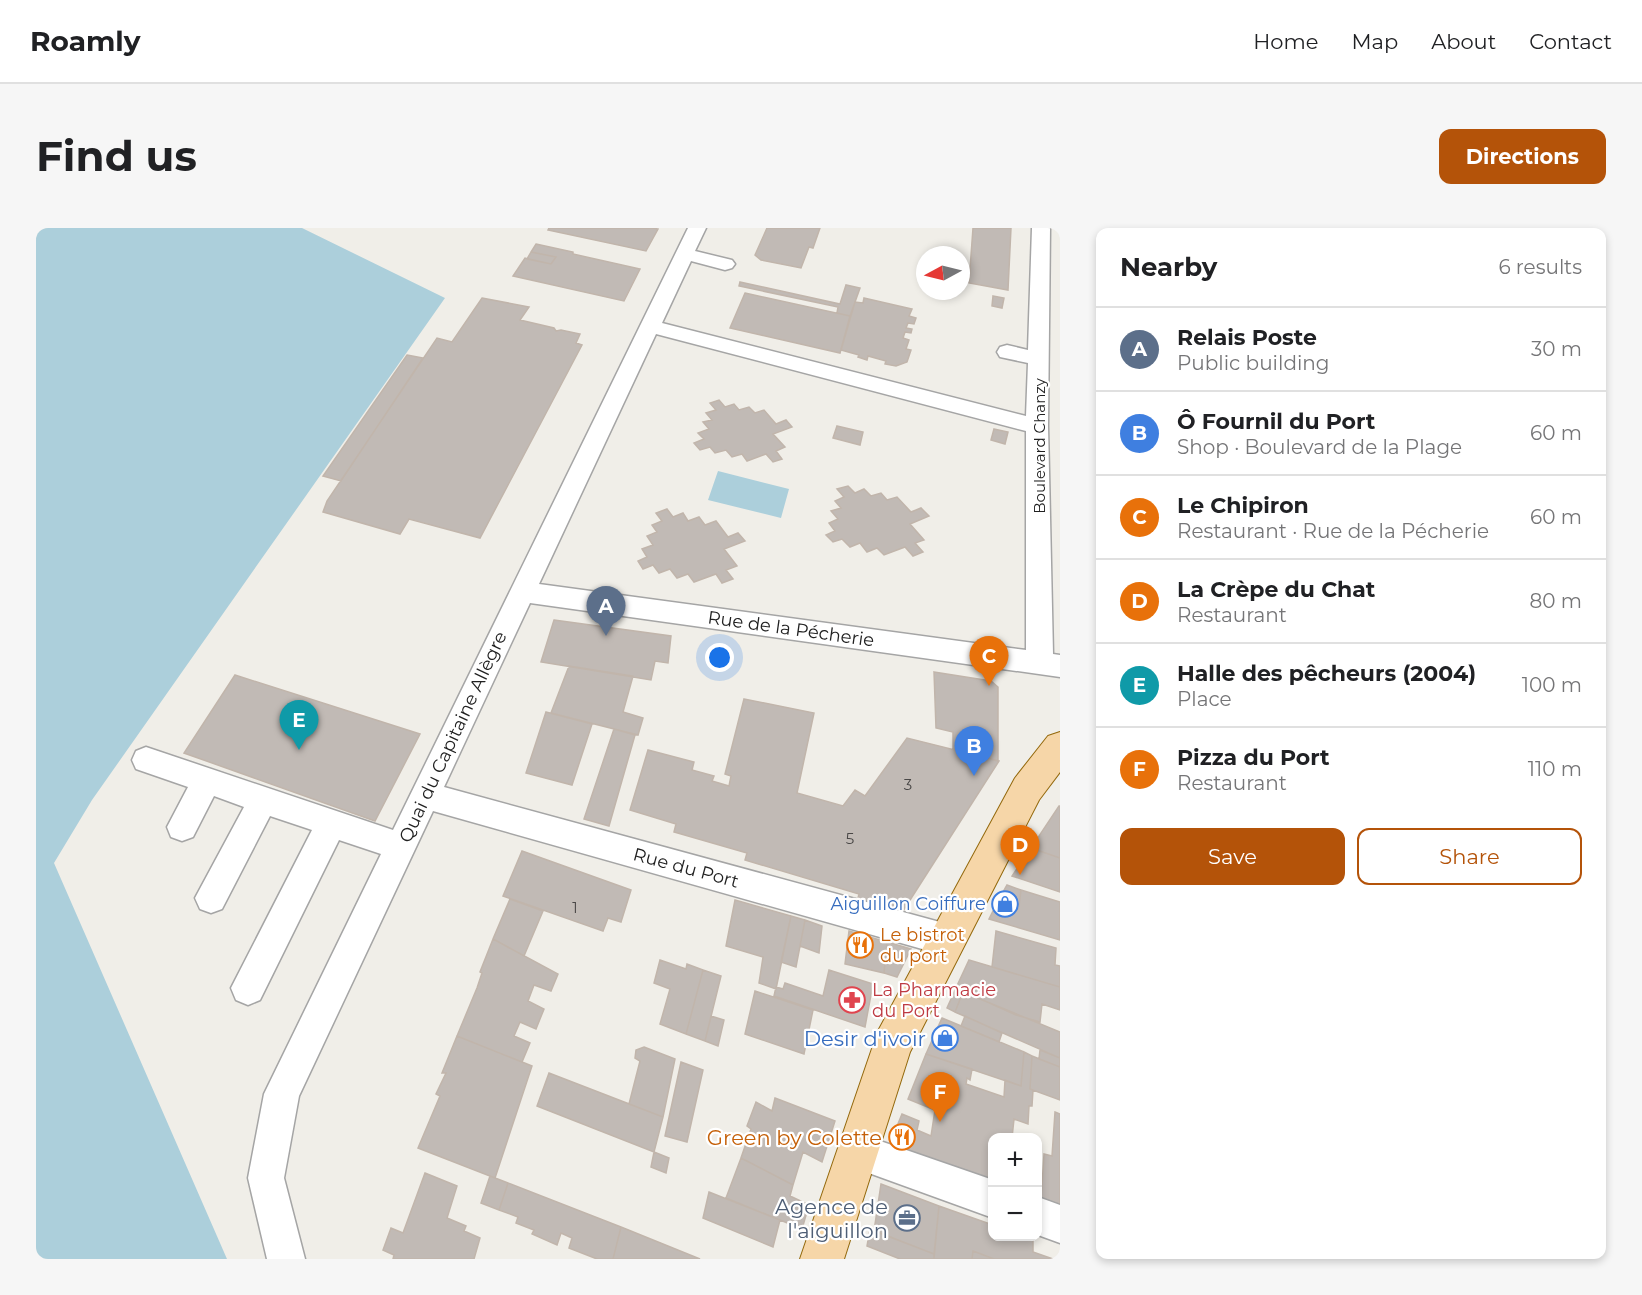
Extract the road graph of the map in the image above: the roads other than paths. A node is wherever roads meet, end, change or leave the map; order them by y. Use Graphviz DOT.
graph roads {
  1 [pos="697,228"];
  2 [pos="1041,228"];
  3 [pos="684,254"];
  4 [pos="725,264"];
  5 [pos="649,326"];
  6 [pos="1007,352"];
  7 [pos="1039,359"];
  8 [pos="1037,426"];
  9 [pos="522,592"];
  10 [pos="1050,665"];
  11 [pos="1060,746"];
  12 [pos="146,760"];
  13 [pos="207,781"];
  14 [pos="425,795"];
  15 [pos="263,800"];
  16 [pos="331,824"];
  17 [pos="182,827"];
  18 [pos="400,847"];
  19 [pos="211,898"];
  20 [pos="947,940"];
  21 [pos="248,988"];
  22 [pos="857,1151"];
  23 [pos="988,1198"];
  24 [pos="1042,1217"];
  25 [pos="1060,1224"];
  26 [pos="285,1258"];
  27 [pos="822,1259"];
  1 -- 3 [label="street, Quai du Capitaine Allègre"];
  2 -- 7 [label="street, Boulevard Chanzy"];
  3 -- 4 [label="street"];
  3 -- 5 [label="street, Quai du Capitaine Allègre"];
  5 -- 8 [label="street"];
  5 -- 9 [label="street, Quai du Capitaine Allègre"];
  6 -- 7 [label="street"];
  7 -- 8 [label="street, Boulevard Chanzy"];
  8 -- 10 [label="street, Boulevard Chanzy"];
  9 -- 10 [label="street, Rue de la Pécherie"];
  9 -- 14 [label="street, Quai du Capitaine Allègre"];
  11 -- 20 [label="main road"];
  12 -- 13 [label="street"];
  13 -- 15 [label="street"];
  13 -- 17 [label="street"];
  14 -- 18 [label="street, Quai du Capitaine Allègre"];
  14 -- 20 [label="street, Rue du Port"];
  15 -- 16 [label="street"];
  15 -- 19 [label="street"];
  16 -- 18 [label="street"];
  16 -- 21 [label="street"];
  18 -- 26 [label="street, Quai du Capitaine Allègre"];
  20 -- 22 [label="main road"];
  22 -- 23 [label="street"];
  22 -- 27 [label="main road"];
  24 -- 25 [label="street"];
}
